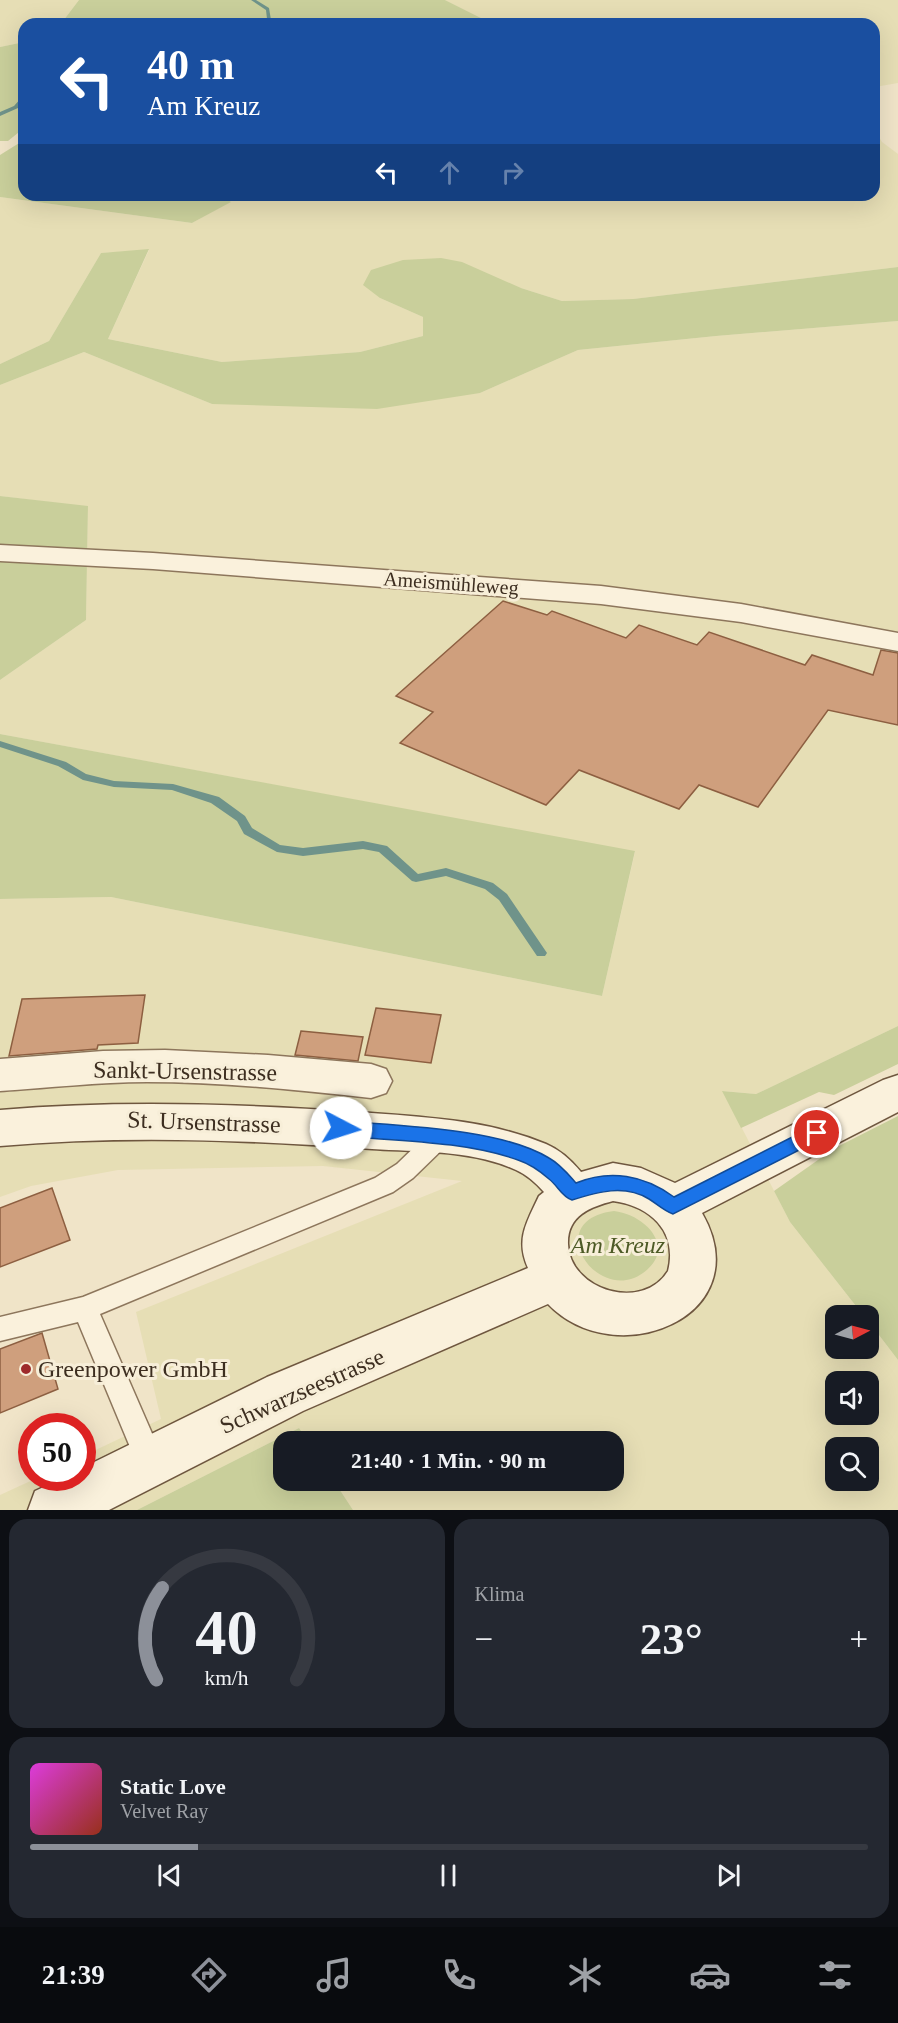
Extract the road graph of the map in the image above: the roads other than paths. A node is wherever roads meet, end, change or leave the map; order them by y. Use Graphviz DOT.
graph roads {
  1 [pos="0,553"];
  2 [pos="898,642"];
  3 [pos="0,1075"];
  4 [pos="370,1081"];
  5 [pos="898,1092"];
  6 [pos="0,1128"];
  7 [pos="440,1137"];
  8 [pos="572,1193"];
  9 [pos="673,1206"];
  10 [pos="554,1279"];
  11 [pos="85,1308"];
  12 [pos="0,1329"];
  13 [pos="151,1463"];
  14 [pos="54,1510"];
  1 -- 2 [label="main road, Ameismühleweg"];
  3 -- 4 [label="main road, Sankt-Ursenstrasse"];
  5 -- 9 [label="main road"];
  6 -- 7 [label="main road, St. Ursenstrasse"];
  7 -- 8 [label="main road, St. Ursenstrasse"];
  7 -- 11 [label="lane"];
  8 -- 9 [label="main road"];
  8 -- 10 [label="main road"];
  9 -- 10 [label="main road"];
  10 -- 13 [label="main road, Schwarzseestrasse"];
  11 -- 12 [label="lane"];
  11 -- 13 [label="lane"];
  13 -- 14 [label="main road, Schwarzseestrasse"];
}
